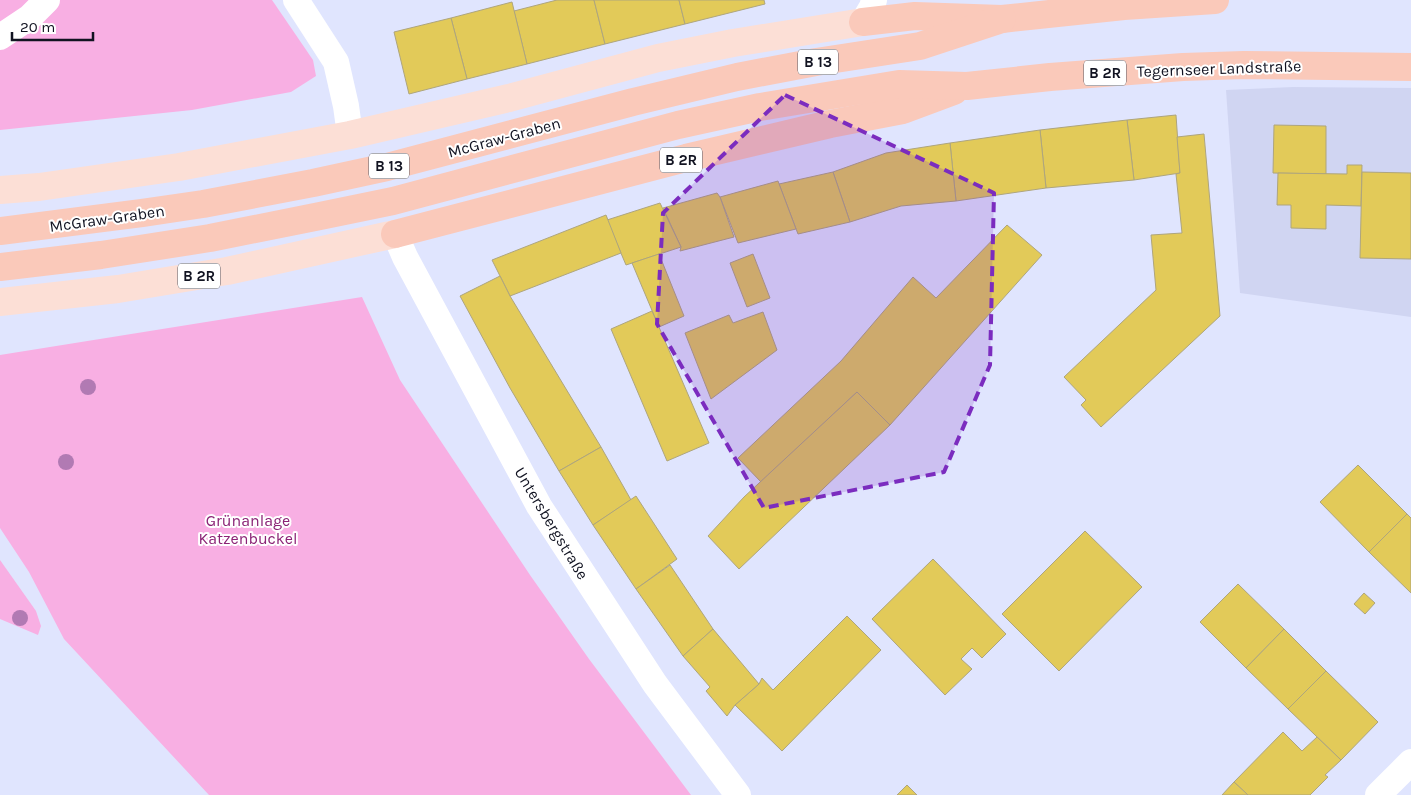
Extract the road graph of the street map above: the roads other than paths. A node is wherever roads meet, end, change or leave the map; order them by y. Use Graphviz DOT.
graph roads {
  1 [pos="47,0"];
  2 [pos="296,0"];
  3 [pos="1215,0"];
  4 [pos="868,11"];
  5 [pos="1002,19"];
  6 [pos="0,37"];
  7 [pos="1411,67"];
  8 [pos="967,86"];
  9 [pos="350,135"];
  10 [pos="0,190"];
  11 [pos="0,231"];
  12 [pos="395,234"];
  13 [pos="0,267"];
  14 [pos="0,302"];
  15 [pos="1411,762"];
  16 [pos="738,795"];
  17 [pos="1378,795"];
  1 -- 6 [label="street"];
  2 -- 9 [label="street"];
  3 -- 5 [label="highway"];
  4 -- 5 [label="highway"];
  4 -- 9 [label="main road"];
  5 -- 11 [label="highway, McGraw-Graben / B 13"];
  7 -- 8 [label="highway, Tegernseer Landstraße / B 2R"];
  8 -- 12 [label="highway, B 2R"];
  8 -- 13 [label="highway, McGraw-Graben"];
  9 -- 10 [label="main road"];
  12 -- 14 [label="main road, B 2R"];
  12 -- 16 [label="street, Untersbergstraße"];
  15 -- 17 [label="street"];
}
